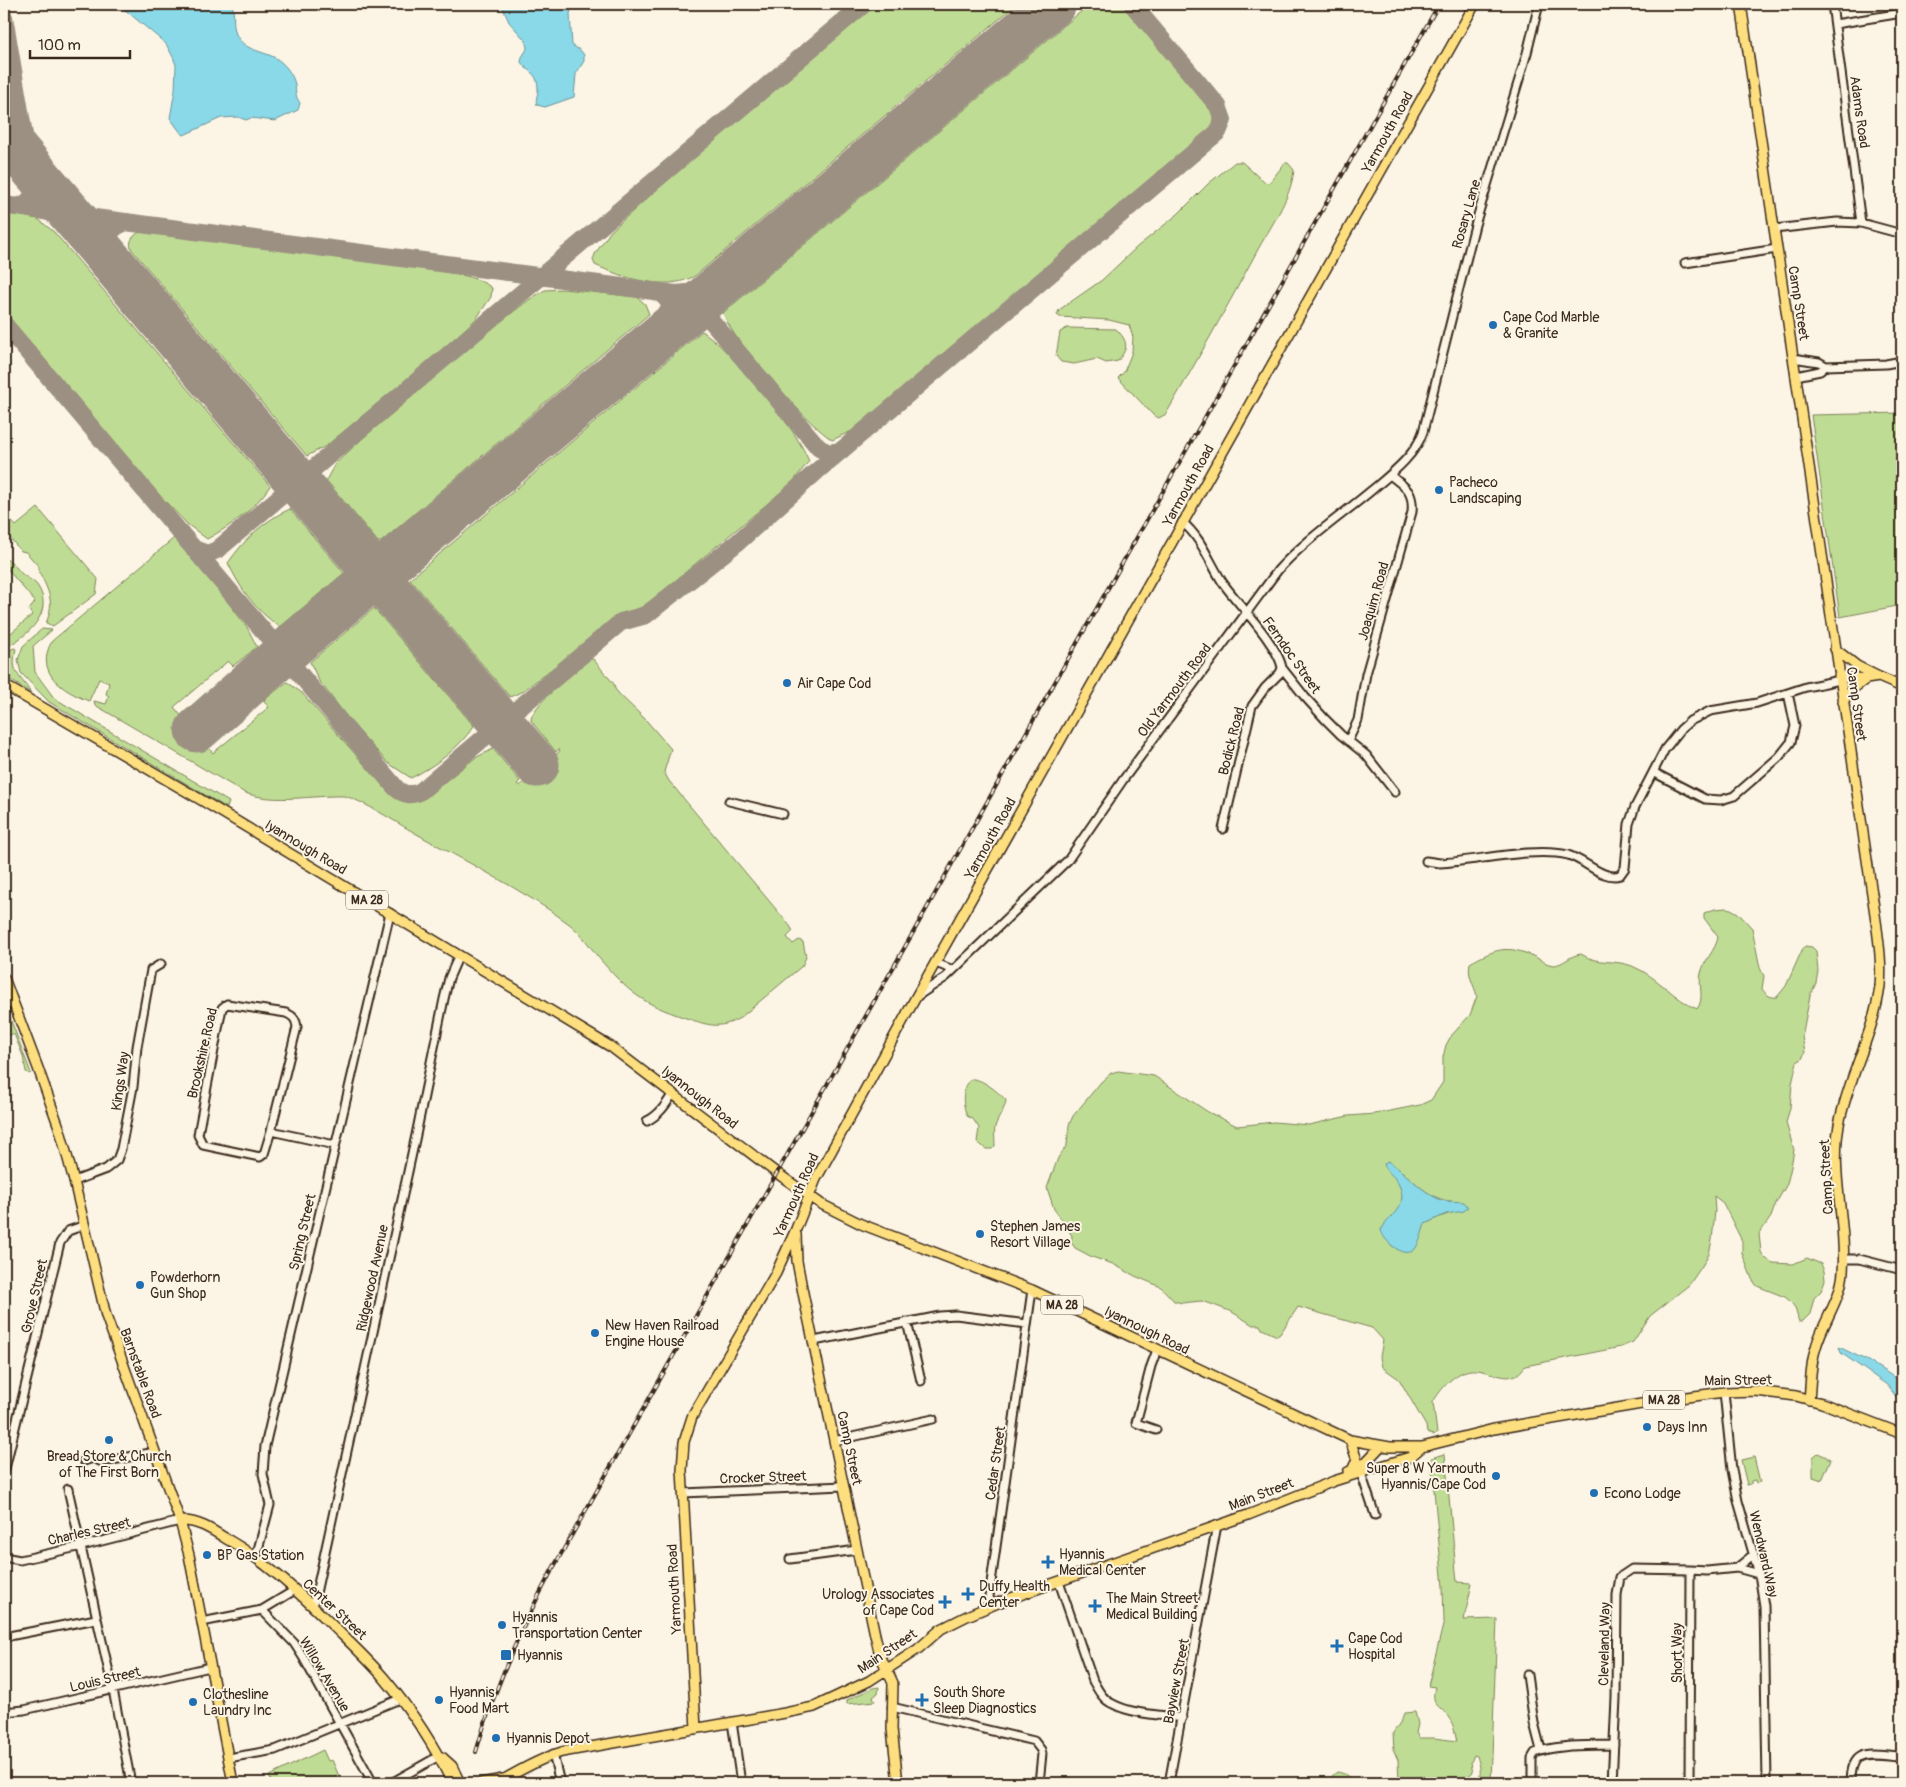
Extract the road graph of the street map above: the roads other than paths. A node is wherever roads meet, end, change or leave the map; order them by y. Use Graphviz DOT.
graph roads {
  1 [pos="1475,4"];
  2 [pos="1539,4"];
  3 [pos="1741,4"];
  4 [pos="1832,4"];
  5 [pos="1902,13"];
  6 [pos="1835,24"];
  7 [pos="1861,223"];
  8 [pos="1774,229"];
  9 [pos="1902,234"];
  10 [pos="1777,249"];
  11 [pos="1685,264"];
  12 [pos="1794,358"];
  13 [pos="1902,361"];
  14 [pos="1826,366"];
  15 [pos="1796,376"];
  16 [pos="1423,432"];
  17 [pos="1390,474"];
  18 [pos="1182,522"];
  19 [pos="1246,612"];
  20 [pos="1835,648"];
  21 [pos="1858,666"];
  22 [pos="1282,668"];
  23 [pos="1839,675"];
  24 [pos="1879,677"];
  25 [pos="1866,679"];
  26 [pos="4,683"];
  27 [pos="1902,687"];
  28 [pos="1788,693"];
  29 [pos="1843,702"];
  30 [pos="1348,742"];
  31 [pos="1653,772"];
  32 [pos="1395,792"];
  33 [pos="729,801"];
  34 [pos="783,814"];
  35 [pos="1223,829"];
  36 [pos="1426,861"];
  37 [pos="390,913"];
  38 [pos="459,955"];
  39 [pos="936,962"];
  40 [pos="161,964"];
  41 [pos="953,970"];
  42 [pos="4,978"];
  43 [pos="6,991"];
  44 [pos="916,997"];
  45 [pos="8,1004"];
  46 [pos="673,1093"];
  47 [pos="647,1121"];
  48 [pos="271,1131"];
  49 [pos="335,1145"];
  50 [pos="74,1181"];
  51 [pos="808,1196"];
  52 [pos="84,1225"];
  53 [pos="796,1229"];
  54 [pos="1844,1259"];
  55 [pos="779,1266"];
  56 [pos="798,1268"];
  57 [pos="1902,1270"];
  58 [pos="1032,1290"];
  59 [pos="907,1322"];
  60 [pos="1027,1324"];
  61 [pos="814,1341"];
  62 [pos="1157,1350"];
  63 [pos="922,1381"];
  64 [pos="1724,1392"];
  65 [pos="1809,1400"];
  66 [pos="933,1419"];
  67 [pos="1156,1430"];
  68 [pos="1902,1434"];
  69 [pos="1350,1440"];
  70 [pos="834,1441"];
  71 [pos="1381,1446"];
  72 [pos="1422,1447"];
  73 [pos="155,1452"];
  74 [pos="84,1461"];
  75 [pos="1356,1472"];
  76 [pos="4,1473"];
  77 [pos="844,1486"];
  78 [pos="68,1489"];
  79 [pos="683,1493"];
  80 [pos="1375,1515"];
  81 [pos="180,1521"];
  82 [pos="1217,1525"];
  83 [pos="82,1546"];
  84 [pos="857,1550"];
  85 [pos="1754,1554"];
  86 [pos="4,1557"];
  87 [pos="256,1557"];
  88 [pos="790,1559"];
  89 [pos="1737,1568"];
  90 [pos="1690,1570"];
  91 [pos="1759,1574"];
  92 [pos="1059,1582"];
  93 [pos="295,1590"];
  94 [pos="992,1605"];
  95 [pos="313,1607"];
  96 [pos="262,1610"];
  97 [pos="96,1619"];
  98 [pos="202,1622"];
  99 [pos="4,1637"];
  100 [pos="210,1667"];
  101 [pos="888,1670"];
  102 [pos="1527,1675"];
  103 [pos="113,1690"];
  104 [pos="400,1699"];
  105 [pos="892,1707"];
  106 [pos="4,1712"];
  107 [pos="1182,1718"];
  108 [pos="732,1722"];
  109 [pos="339,1723"];
  110 [pos="696,1728"];
  111 [pos="1614,1745"];
  112 [pos="1541,1750"];
  113 [pos="553,1754"];
  114 [pos="439,1756"];
  115 [pos="1902,1756"];
  116 [pos="228,1758"];
  117 [pos="502,1781"];
  118 [pos="457,1782"];
  119 [pos="131,1783"];
  120 [pos="233,1783"];
  121 [pos="373,1783"];
  122 [pos="391,1783"];
  123 [pos="470,1783"];
  124 [pos="481,1783"];
  125 [pos="560,1783"];
  126 [pos="741,1783"];
  127 [pos="898,1783"];
  128 [pos="1039,1783"];
  129 [pos="1169,1783"];
  130 [pos="1532,1783"];
  131 [pos="1612,1783"];
  132 [pos="1689,1783"];
  133 [pos="1768,1783"];
  134 [pos="1851,1783"];
  1 -- 18 [label="main road, Yarmouth Road"];
  2 -- 16 [label="street, Rosary Lane"];
  3 -- 8 [label="main road, Camp Street"];
  4 -- 6 [label="street, Adams Road"];
  5 -- 6 [label="street"];
  6 -- 7 [label="street, Adams Road"];
  7 -- 8 [label="street"];
  7 -- 9 [label="street"];
  8 -- 10 [label="main road, Camp Street"];
  10 -- 11 [label="street"];
  10 -- 12 [label="main road, Camp Street"];
  12 -- 14 [label="street"];
  12 -- 15 [label="main road, Camp Street"];
  13 -- 14 [label="street"];
  14 -- 15 [label="street"];
  15 -- 20 [label="main road, Camp Street"];
  16 -- 17 [label="street, Old Yarmouth Road"];
  17 -- 19 [label="street, Old Yarmouth Road"];
  17 -- 30 [label="street, Joaquim Road"];
  18 -- 19 [label="street, Ferndoc Street"];
  18 -- 39 [label="main road, Yarmouth Road"];
  19 -- 22 [label="street, Ferndoc Street"];
  19 -- 41 [label="street, Old Yarmouth Road"];
  20 -- 21 [label="main road"];
  20 -- 23 [label="main road, Camp Street"];
  21 -- 23 [label="main road"];
  21 -- 24 [label="main road"];
  22 -- 30 [label="street, Ferndoc Street"];
  22 -- 35 [label="street, Bodick Road"];
  23 -- 25 [label="main road"];
  23 -- 28 [label="street"];
  23 -- 29 [label="main road, Camp Street"];
  24 -- 25 [label="main road"];
  24 -- 27 [label="main road"];
  25 -- 29 [label="main road"];
  26 -- 37 [label="main road, Iyannough Road / MA 28"];
  28 -- 31 [label="street"];
  28 -- 31 [label="street"];
  29 -- 54 [label="main road, Camp Street"];
  30 -- 32 [label="street, Ferndoc Street"];
  31 -- 36 [label="street"];
  33 -- 34 [label="street"];
  37 -- 38 [label="main road, Iyannough Road / MA 28"];
  37 -- 49 [label="street, Spring Street"];
  38 -- 46 [label="main road, Iyannough Road / MA 28"];
  38 -- 95 [label="street, Ridgewood Avenue"];
  39 -- 41 [label="street"];
  39 -- 44 [label="main road, Yarmouth Road"];
  40 -- 50 [label="street, Kings Way"];
  41 -- 44 [label="street, Old Yarmouth Road"];
  42 -- 43 [label="main road, Barnstable Road"];
  43 -- 45 [label="main road, Barnstable Road"];
  44 -- 51 [label="main road, Yarmouth Road"];
  45 -- 50 [label="main road, Barnstable Road"];
  46 -- 47 [label="street"];
  46 -- 51 [label="main road, Iyannough Road / MA 28"];
  48 -- 48 [label="street, Brookshire Road"];
  48 -- 49 [label="street"];
  49 -- 87 [label="street, Spring Street"];
  50 -- 52 [label="main road, Barnstable Road"];
  51 -- 53 [label="main road, Yarmouth Road"];
  51 -- 58 [label="main road, Iyannough Road / MA 28"];
  52 -- 73 [label="main road, Barnstable Road"];
  52 -- 76 [label="street, Grove Street"];
  53 -- 55 [label="main road, Yarmouth Road"];
  53 -- 56 [label="main road, Camp Street"];
  54 -- 57 [label="street"];
  54 -- 65 [label="main road, Camp Street"];
  55 -- 56 [label="main road"];
  55 -- 79 [label="main road, Yarmouth Road"];
  56 -- 61 [label="main road, Camp Street"];
  58 -- 60 [label="street, Cedar Street"];
  58 -- 62 [label="main road, Iyannough Road / MA 28"];
  59 -- 60 [label="street"];
  59 -- 61 [label="street"];
  59 -- 63 [label="street"];
  60 -- 94 [label="street, Cedar Street"];
  61 -- 70 [label="main road, Camp Street"];
  62 -- 67 [label="street"];
  62 -- 69 [label="main road, Iyannough Road / MA 28"];
  64 -- 65 [label="main road, Main Street / MA 28"];
  64 -- 72 [label="main road, Main Street / MA 28"];
  64 -- 85 [label="street, Wendward Way"];
  65 -- 68 [label="main road, Main Street / MA 28"];
  66 -- 70 [label="street"];
  69 -- 71 [label="main road, Iyannough Road / MA 28"];
  69 -- 75 [label="main road"];
  70 -- 77 [label="main road, Camp Street"];
  71 -- 72 [label="main road, Main Street / MA 28"];
  71 -- 75 [label="main road, Main Street"];
  72 -- 75 [label="main road, Main Street"];
  73 -- 74 [label="street"];
  73 -- 81 [label="main road, Barnstable Road"];
  75 -- 80 [label="street"];
  75 -- 82 [label="main road, Main Street"];
  77 -- 79 [label="street, Crocker Street"];
  77 -- 84 [label="main road, Camp Street"];
  78 -- 83 [label="street"];
  79 -- 110 [label="main road, Yarmouth Road"];
  81 -- 83 [label="street, Charles Street"];
  81 -- 87 [label="main road, Center Street"];
  81 -- 98 [label="main road, Barnstable Road"];
  82 -- 92 [label="main road, Main Street"];
  82 -- 107 [label="street, Bayview Street"];
  83 -- 86 [label="street, Charles Street"];
  83 -- 97 [label="street"];
  84 -- 88 [label="street"];
  84 -- 101 [label="main road, Camp Street"];
  85 -- 89 [label="street"];
  85 -- 91 [label="street, Wendward Way"];
  87 -- 93 [label="main road, Center Street"];
  89 -- 90 [label="street"];
  89 -- 91 [label="street"];
  90 -- 111 [label="street, Cleveland Way"];
  90 -- 132 [label="street, Short Way"];
  91 -- 133 [label="street, Wendward Way"];
  92 -- 94 [label="main road, Main Street"];
  92 -- 107 [label="street"];
  93 -- 95 [label="main road, Center Street"];
  93 -- 96 [label="street"];
  94 -- 101 [label="main road, Main Street"];
  95 -- 104 [label="main road, Center Street"];
  96 -- 98 [label="street"];
  96 -- 109 [label="street, Willow Avenue"];
  97 -- 99 [label="street"];
  97 -- 103 [label="street"];
  98 -- 100 [label="main road, Barnstable Road"];
  100 -- 103 [label="street, Louis Street"];
  100 -- 116 [label="main road, Barnstable Road"];
  101 -- 105 [label="main road, Camp Street"];
  101 -- 108 [label="main road, Main Street"];
  102 -- 112 [label="street"];
  103 -- 106 [label="street, Louis Street"];
  103 -- 119 [label="street"];
  104 -- 109 [label="street"];
  104 -- 114 [label="main road, Center Street"];
  105 -- 127 [label="main road, Camp Street"];
  105 -- 128 [label="street"];
  107 -- 129 [label="street, Bayview Street"];
  108 -- 110 [label="main road, Main Street"];
  108 -- 126 [label="street"];
  109 -- 116 [label="street"];
  109 -- 121 [label="street, Willow Avenue"];
  110 -- 113 [label="main road, Main Street"];
  111 -- 112 [label="street"];
  111 -- 131 [label="street, Cleveland Way"];
  112 -- 130 [label="street"];
  113 -- 117 [label="main road, Main Street"];
  113 -- 125 [label="street"];
  114 -- 118 [label="main road, Center Street"];
  114 -- 122 [label="street"];
  115 -- 134 [label="street"];
  116 -- 120 [label="main road, Barnstable Road"];
  117 -- 124 [label="main road, Main Street"];
  118 -- 123 [label="main road"];
}
